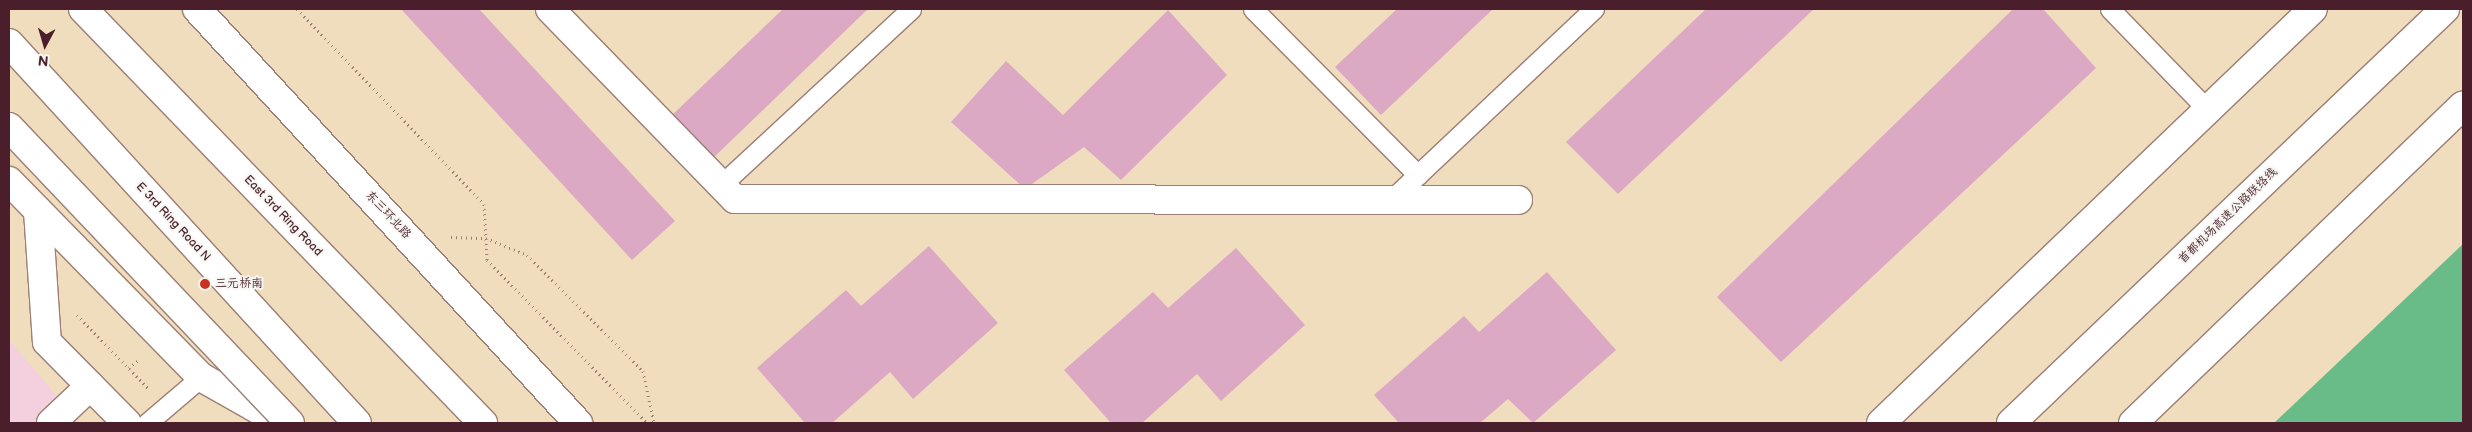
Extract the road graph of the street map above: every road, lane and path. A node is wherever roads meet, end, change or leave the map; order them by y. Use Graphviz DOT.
graph roads {
  1 [pos="83,9"];
  2 [pos="197,9"];
  3 [pos="297,9"];
  4 [pos="550,9"];
  5 [pos="911,9"];
  6 [pos="1253,9"];
  7 [pos="1594,9"];
  8 [pos="2110,9"];
  9 [pos="2313,9"];
  10 [pos="2438,13"];
  11 [pos="9,43"];
  12 [pos="2463,105"];
  13 [pos="2208,110"];
  14 [pos="9,128"];
  15 [pos="1418,175"];
  16 [pos="9,181"];
  17 [pos="721,185"];
  18 [pos="1391,200"];
  19 [pos="1518,200"];
  20 [pos="38,211"];
  21 [pos="408,236"];
  22 [pos="486,238"];
  23 [pos="76,314"];
  24 [pos="201,378"];
  25 [pos="90,386"];
  26 [pos="167,406"];
  27 [pos="51,423"];
  28 [pos="127,423"];
  29 [pos="147,423"];
  30 [pos="282,423"];
  31 [pos="290,423"];
  32 [pos="357,423"];
  33 [pos="483,423"];
  34 [pos="578,423"];
  35 [pos="646,423"];
  36 [pos="654,423"];
  37 [pos="1881,423"];
  38 [pos="2011,423"];
  39 [pos="2133,423"];
  1 -- 33 [label="main road, East 3rd Ring Road"];
  2 -- 21 [label="main road, 东三环北路"];
  3 -- 22 [label="path"];
  4 -- 17 [label="main road"];
  5 -- 17 [label="lane"];
  6 -- 15 [label="lane"];
  7 -- 15 [label="lane"];
  8 -- 13 [label="lane"];
  9 -- 13 [label="main road"];
  10 -- 38 [label="main road, 首都机场高速公路联络线"];
  11 -- 32 [label="main road, E 3rd Ring Road N"];
  12 -- 39 [label="main road"];
  13 -- 37 [label="main road"];
  14 -- 31 [label="main road, bridge"];
  15 -- 18 [label="lane"];
  16 -- 20 [label="main road"];
  17 -- 18 [label="main road"];
  18 -- 19 [label="main road"];
  20 -- 24 [label="main road"];
  20 -- 25 [label="main road"];
  21 -- 22 [label="path"];
  21 -- 34 [label="main road, 东三环北路"];
  22 -- 35 [label="path"];
  22 -- 36 [label="path"];
  23 -- 26 [label="path"];
  24 -- 26 [label="lane"];
  24 -- 30 [label="main road"];
  25 -- 27 [label="main road"];
  25 -- 28 [label="main road"];
  26 -- 29 [label="lane"];
}
